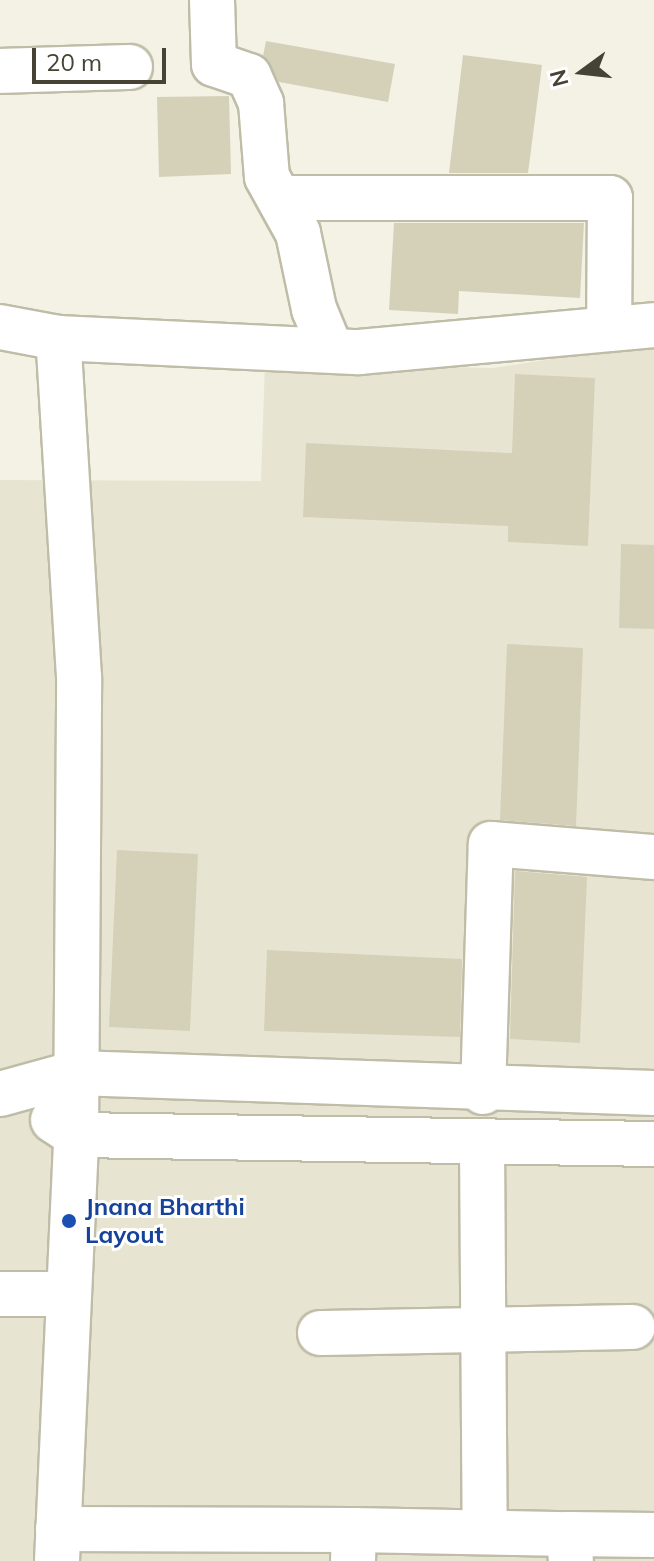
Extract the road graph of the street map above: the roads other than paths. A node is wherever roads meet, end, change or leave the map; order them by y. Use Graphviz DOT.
graph roads {
  1 [pos="212,0"];
  2 [pos="130,67"];
  3 [pos="0,71"];
  4 [pos="284,198"];
  5 [pos="654,325"];
  6 [pos="0,327"];
  7 [pos="609,329"];
  8 [pos="58,338"];
  9 [pos="331,350"];
  10 [pos="654,857"];
  11 [pos="76,1073"];
  12 [pos="483,1092"];
  13 [pos="654,1093"];
  14 [pos="6,1094"];
  15 [pos="76,1135"];
  16 [pos="482,1144"];
  17 [pos="654,1144"];
  18 [pos="0,1294"];
  19 [pos="67,1294"];
  20 [pos="633,1327"];
  21 [pos="483,1332"];
  22 [pos="320,1333"];
  23 [pos="485,1531"];
  24 [pos="654,1535"];
  25 [pos="57,1545"];
  26 [pos="354,1546"];
  27 [pos="570,1547"];
  1 -- 4 [label="street"];
  2 -- 3 [label="street"];
  4 -- 7 [label="street"];
  4 -- 9 [label="street"];
  5 -- 7 [label="street"];
  6 -- 8 [label="street"];
  7 -- 9 [label="street"];
  8 -- 9 [label="street"];
  8 -- 11 [label="street"];
  10 -- 12 [label="street"];
  11 -- 12 [label="street"];
  11 -- 14 [label="street"];
  11 -- 15 [label="street"];
  12 -- 13 [label="street"];
  14 -- 15 [label="street"];
  15 -- 16 [label="street"];
  15 -- 19 [label="street"];
  16 -- 17 [label="street"];
  16 -- 21 [label="street"];
  18 -- 19 [label="street"];
  19 -- 25 [label="street"];
  20 -- 21 [label="street"];
  21 -- 22 [label="street"];
  21 -- 23 [label="street"];
  23 -- 26 [label="street"];
  23 -- 27 [label="street"];
  24 -- 27 [label="street"];
  25 -- 26 [label="street"];
}
